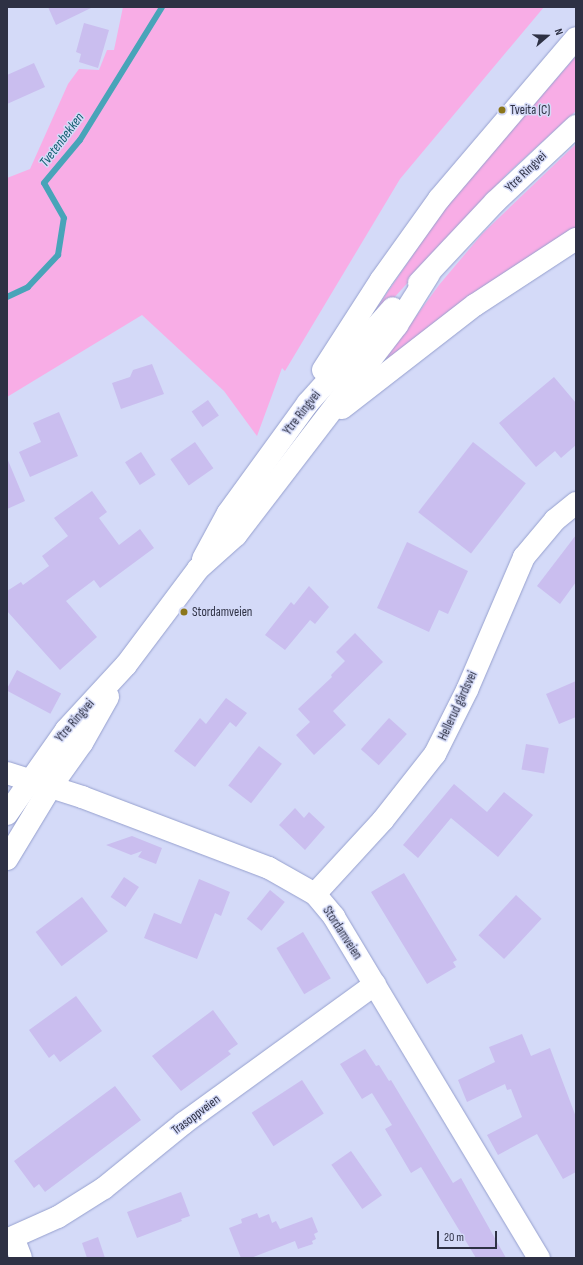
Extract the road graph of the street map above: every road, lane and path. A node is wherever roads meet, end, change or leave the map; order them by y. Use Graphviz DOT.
graph roads {
  1 [pos="576,38"];
  2 [pos="576,126"];
  3 [pos="576,239"];
  4 [pos="429,274"];
  5 [pos="308,403"];
  6 [pos="319,425"];
  7 [pos="576,502"];
  8 [pos="198,569"];
  9 [pos="7,773"];
  10 [pos="40,785"];
  11 [pos="7,814"];
  12 [pos="7,859"];
  13 [pos="315,894"];
  14 [pos="375,984"];
  15 [pos="21,1258"];
  16 [pos="539,1258"];
  1 -- 5 [label="main road"];
  2 -- 4 [label="main road, Ytre Ringvei"];
  3 -- 6 [label="main road"];
  4 -- 5 [label="main road, Ytre Ringvei"];
  4 -- 6 [label="main road, Ytre Ringvei"];
  5 -- 8 [label="main road, Ytre Ringvei"];
  6 -- 8 [label="main road, Ytre Ringvei"];
  7 -- 13 [label="main road, Hellerud gårdsvei"];
  8 -- 10 [label="main road, Ytre Ringvei"];
  9 -- 10 [label="main road, Stordamveien"];
  10 -- 11 [label="main road"];
  10 -- 12 [label="main road"];
  10 -- 13 [label="main road, Stordamveien"];
  13 -- 14 [label="main road, Stordamveien"];
  14 -- 15 [label="main road, Trasoppveien"];
  14 -- 16 [label="main road, Stordamveien"];
}
